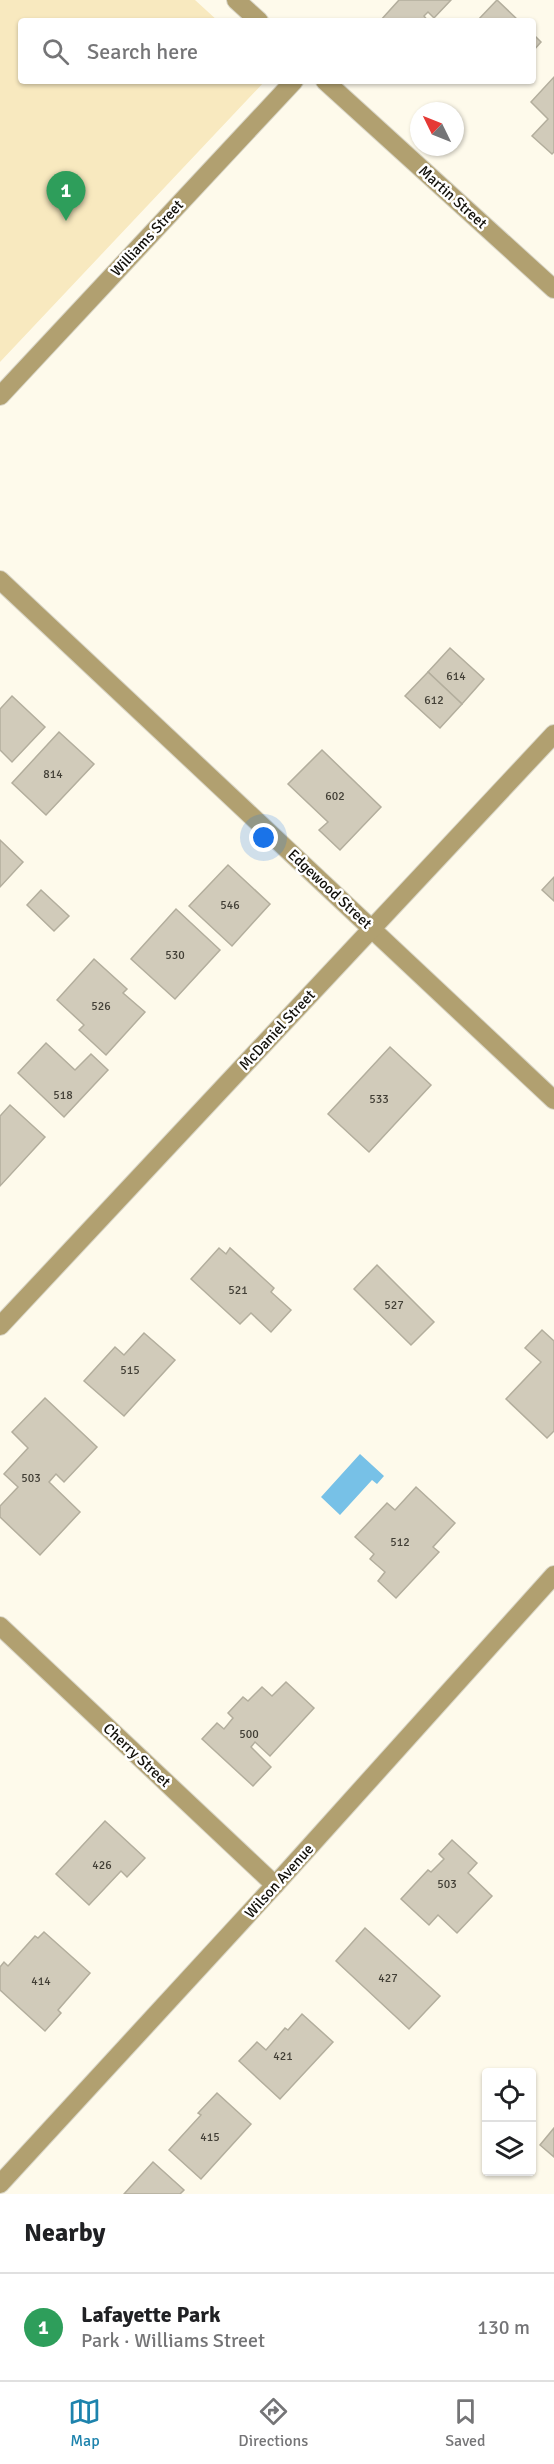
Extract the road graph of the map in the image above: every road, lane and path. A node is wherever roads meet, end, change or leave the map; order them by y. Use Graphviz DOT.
graph roads {
  1 [pos="236,0"];
  2 [pos="256,18"];
  3 [pos="291,84"];
  4 [pos="328,84"];
  5 [pos="554,289"];
  6 [pos="0,396"];
  7 [pos="0,580"];
  8 [pos="554,734"];
  9 [pos="372,928"];
  10 [pos="554,1100"];
  11 [pos="0,1326"];
  12 [pos="554,1575"];
  13 [pos="0,1626"];
  14 [pos="275,1885"];
  15 [pos="0,2184"];
  1 -- 2 [label="street"];
  3 -- 6 [label="street, Williams Street"];
  4 -- 5 [label="street, Martin Street"];
  7 -- 9 [label="street, Edgewood Street"];
  8 -- 9 [label="street, McDaniel Street"];
  9 -- 10 [label="street, Edgewood Street"];
  9 -- 11 [label="street, McDaniel Street"];
  12 -- 14 [label="street, Wilson Avenue"];
  13 -- 14 [label="street, Cherry Street"];
  14 -- 15 [label="street, Wilson Avenue"];
}
